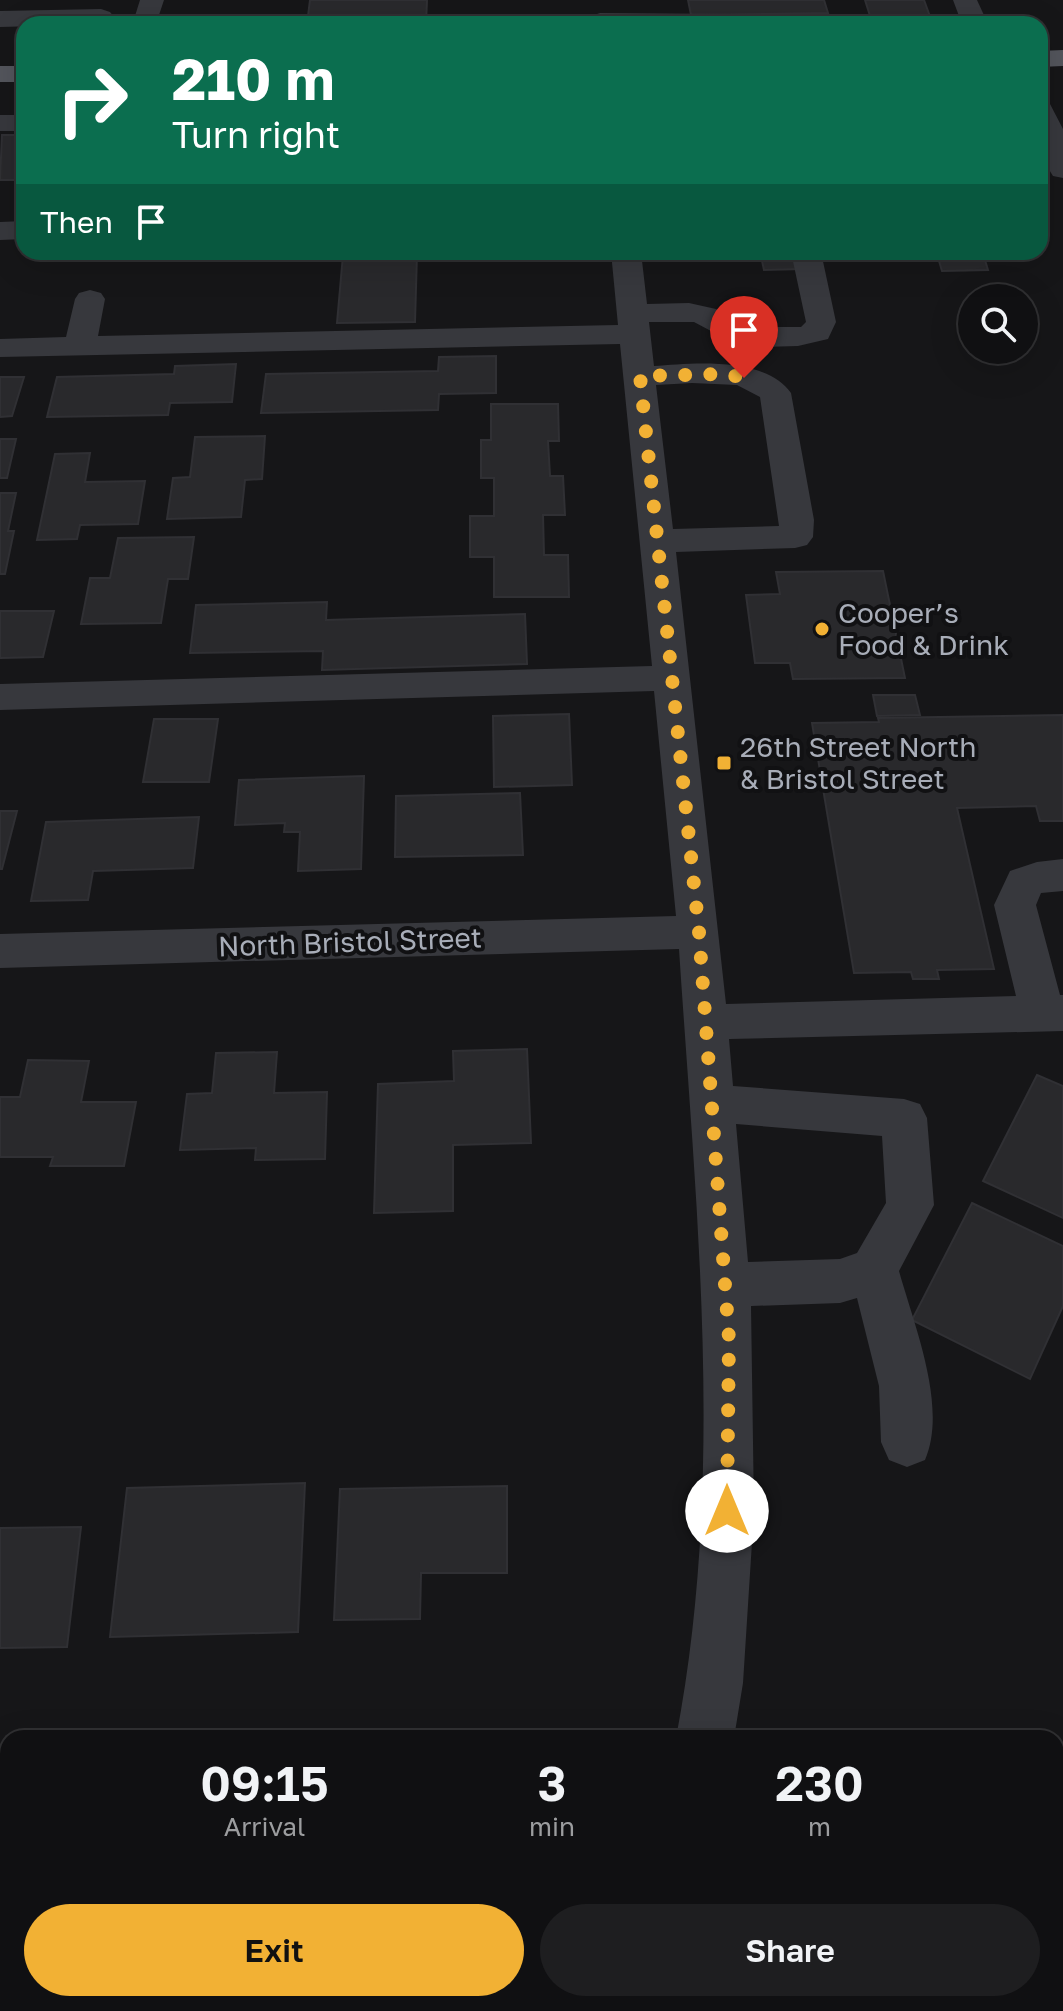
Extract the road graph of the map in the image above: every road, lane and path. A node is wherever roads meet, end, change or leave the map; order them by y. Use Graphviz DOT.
graph roads {
  1 [pos="102,14"];
  2 [pos="599,15"];
  3 [pos="61,16"];
  4 [pos="646,16"];
  5 [pos="1048,126"];
  6 [pos="1063,170"];
  7 [pos="627,260"];
  8 [pos="808,260"];
  9 [pos="90,299"];
  10 [pos="636,341"];
  11 [pos="80,346"];
  12 [pos="0,348"];
  13 [pos="658,541"];
  14 [pos="673,678"];
  15 [pos="0,697"];
  16 [pos="1063,875"];
  17 [pos="699,932"];
  18 [pos="0,951"];
  19 [pos="1052,1013"];
  20 [pos="706,1022"];
  21 [pos="712,1103"];
  22 [pos="874,1270"];
  23 [pos="725,1285"];
  24 [pos="907,1442"];
  25 [pos="706,1730"];
  1 -- 3 [label="street"];
  2 -- 4 [label="street"];
  5 -- 6 [label="street"];
  7 -- 10 [label="street"];
  8 -- 10 [label="street"];
  9 -- 11 [label="street"];
  10 -- 11 [label="street"];
  10 -- 13 [label="street"];
  10 -- 13 [label="street"];
  11 -- 12 [label="street"];
  13 -- 14 [label="street"];
  14 -- 15 [label="street"];
  14 -- 17 [label="street"];
  16 -- 19 [label="street"];
  17 -- 18 [label="street, North Bristol Street"];
  17 -- 20 [label="street"];
  19 -- 20 [label="street"];
  20 -- 21 [label="street"];
  21 -- 22 [label="street"];
  21 -- 23 [label="street"];
  22 -- 23 [label="street"];
  22 -- 24 [label="street"];
  23 -- 25 [label="street"];
}
